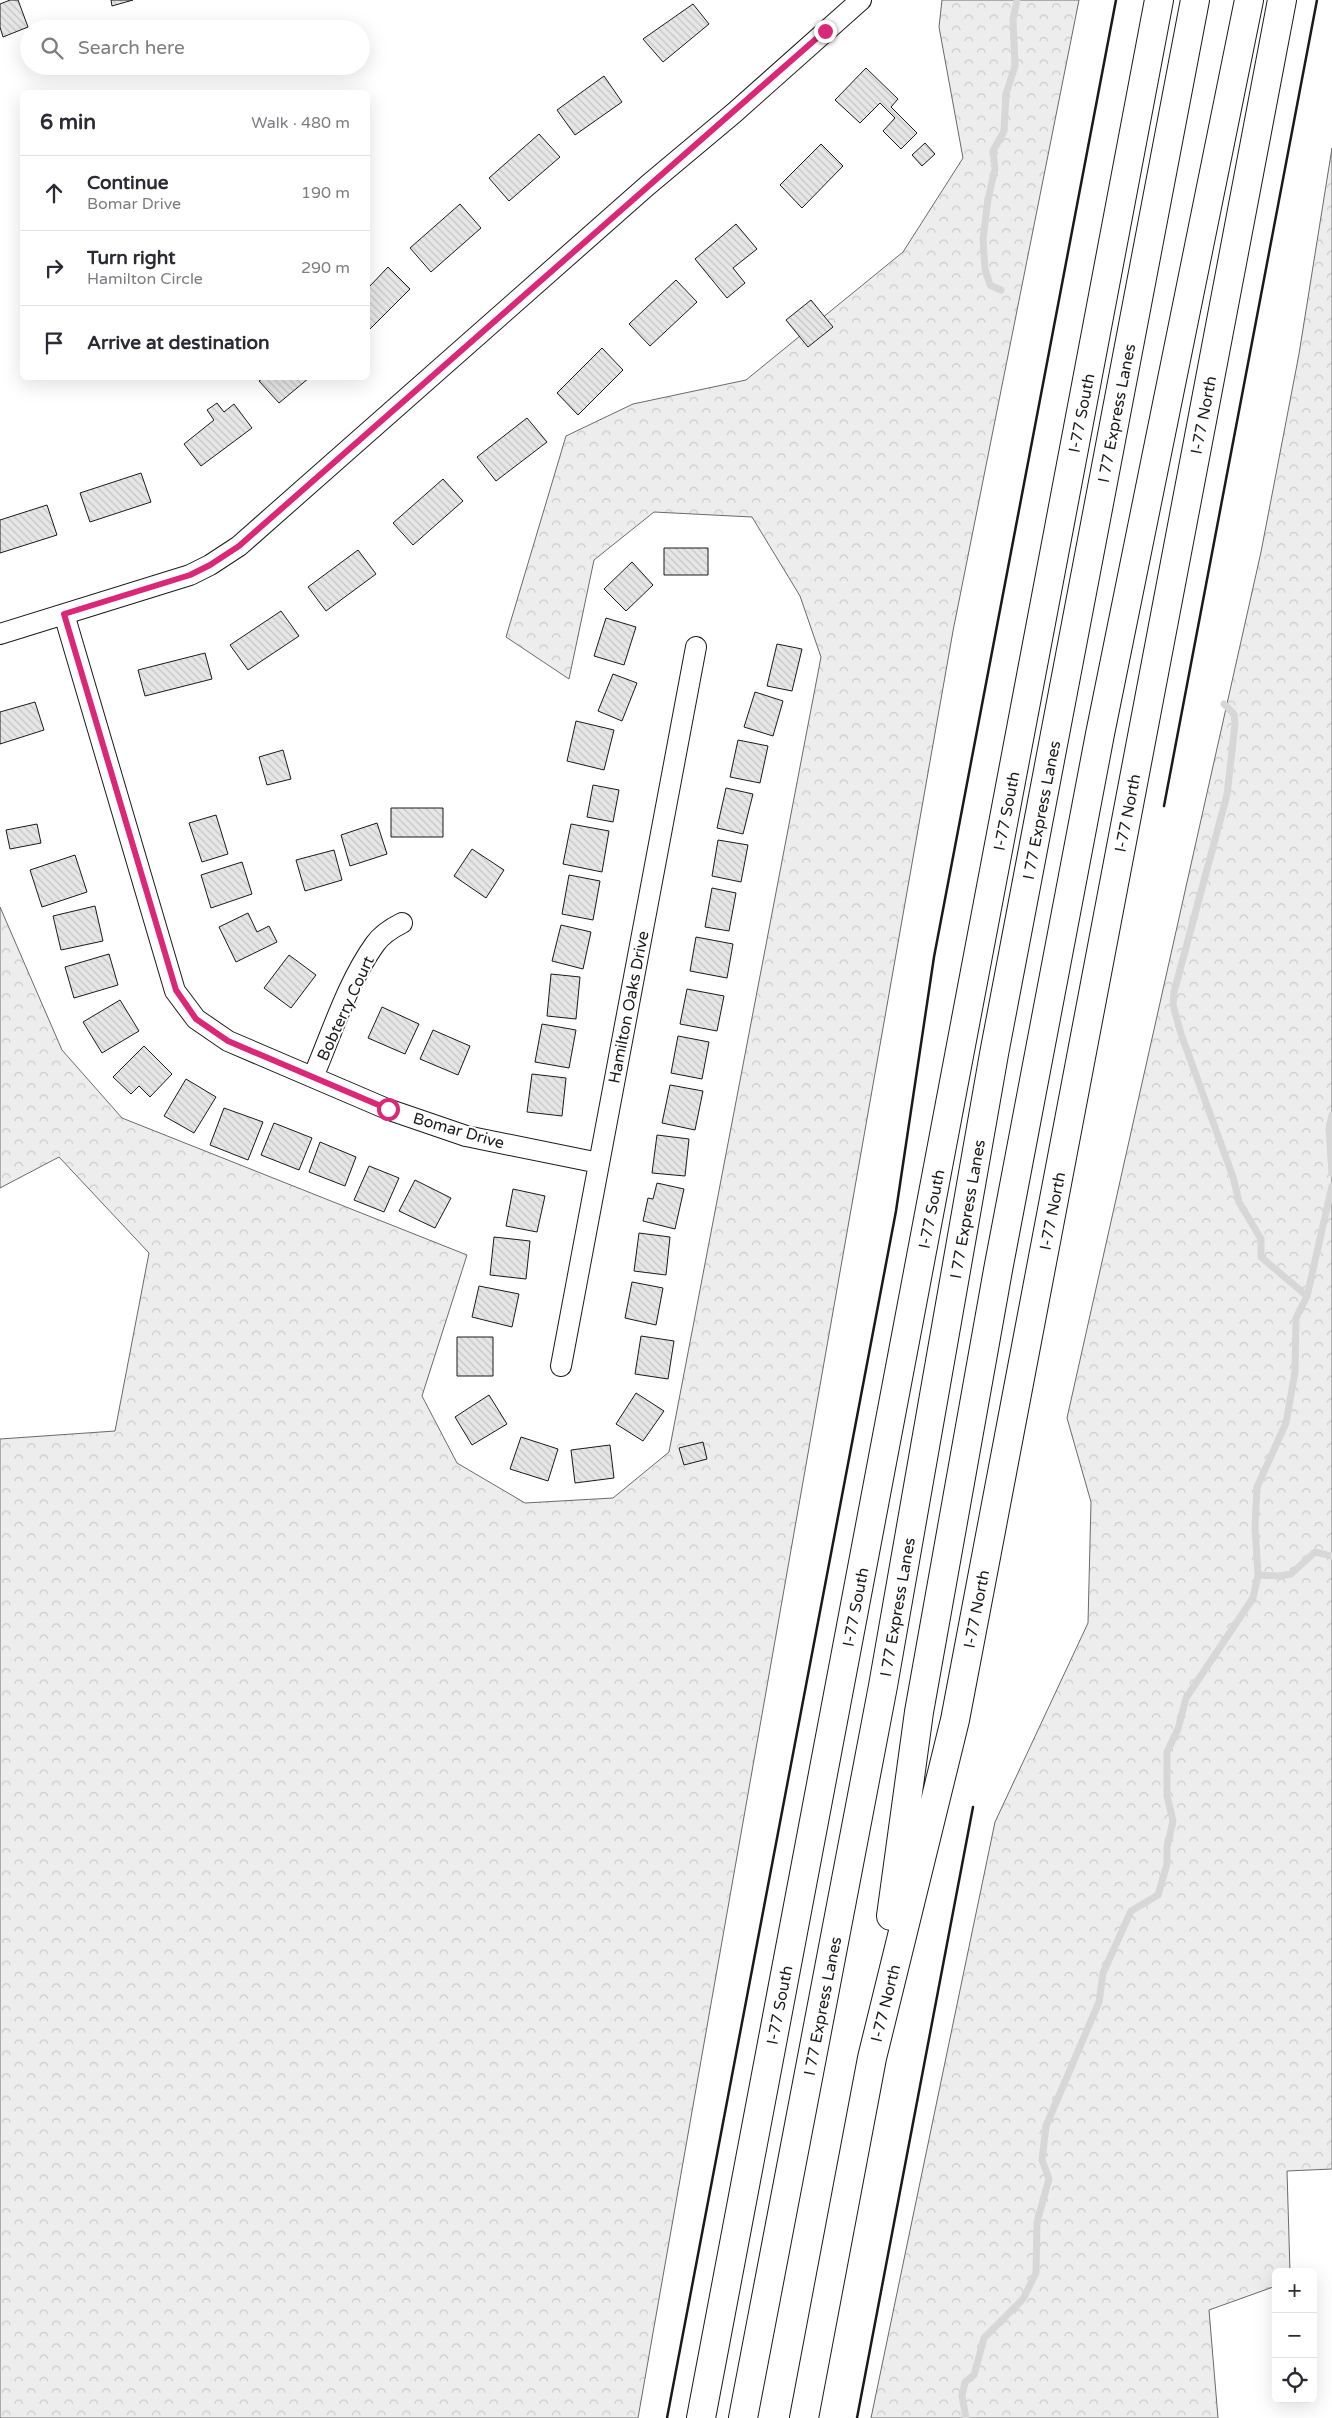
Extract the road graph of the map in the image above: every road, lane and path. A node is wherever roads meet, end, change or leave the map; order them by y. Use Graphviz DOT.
graph roads {
  1 [pos="861,0"];
  2 [pos="1160,0"];
  3 [pos="1195,0"];
  4 [pos="1249,0"];
  5 [pos="1282,0"];
  6 [pos="64,614"];
  7 [pos="0,634"];
  8 [pos="696,647"];
  9 [pos="402,923"];
  10 [pos="313,1077"];
  11 [pos="599,1164"];
  12 [pos="561,1366"];
  13 [pos="872,2058"];
  14 [pos="701,2418"];
  15 [pos="743,2418"];
  16 [pos="804,2418"];
  1 -- 6 [label="street"];
  2 -- 14 [label="highway, I-77 South"];
  3 -- 15 [label="highway, I 77 Express Lanes"];
  4 -- 13 [label="highway"];
  5 -- 13 [label="highway, I-77 North"];
  6 -- 7 [label="street"];
  6 -- 10 [label="street, Bomar Drive"];
  8 -- 11 [label="street, Hamilton Oaks Drive"];
  9 -- 10 [label="street, Bobterry Court"];
  10 -- 11 [label="street, Bomar Drive"];
  11 -- 12 [label="street, Hamilton Oaks Drive"];
  13 -- 16 [label="highway, I-77 North"];
}
